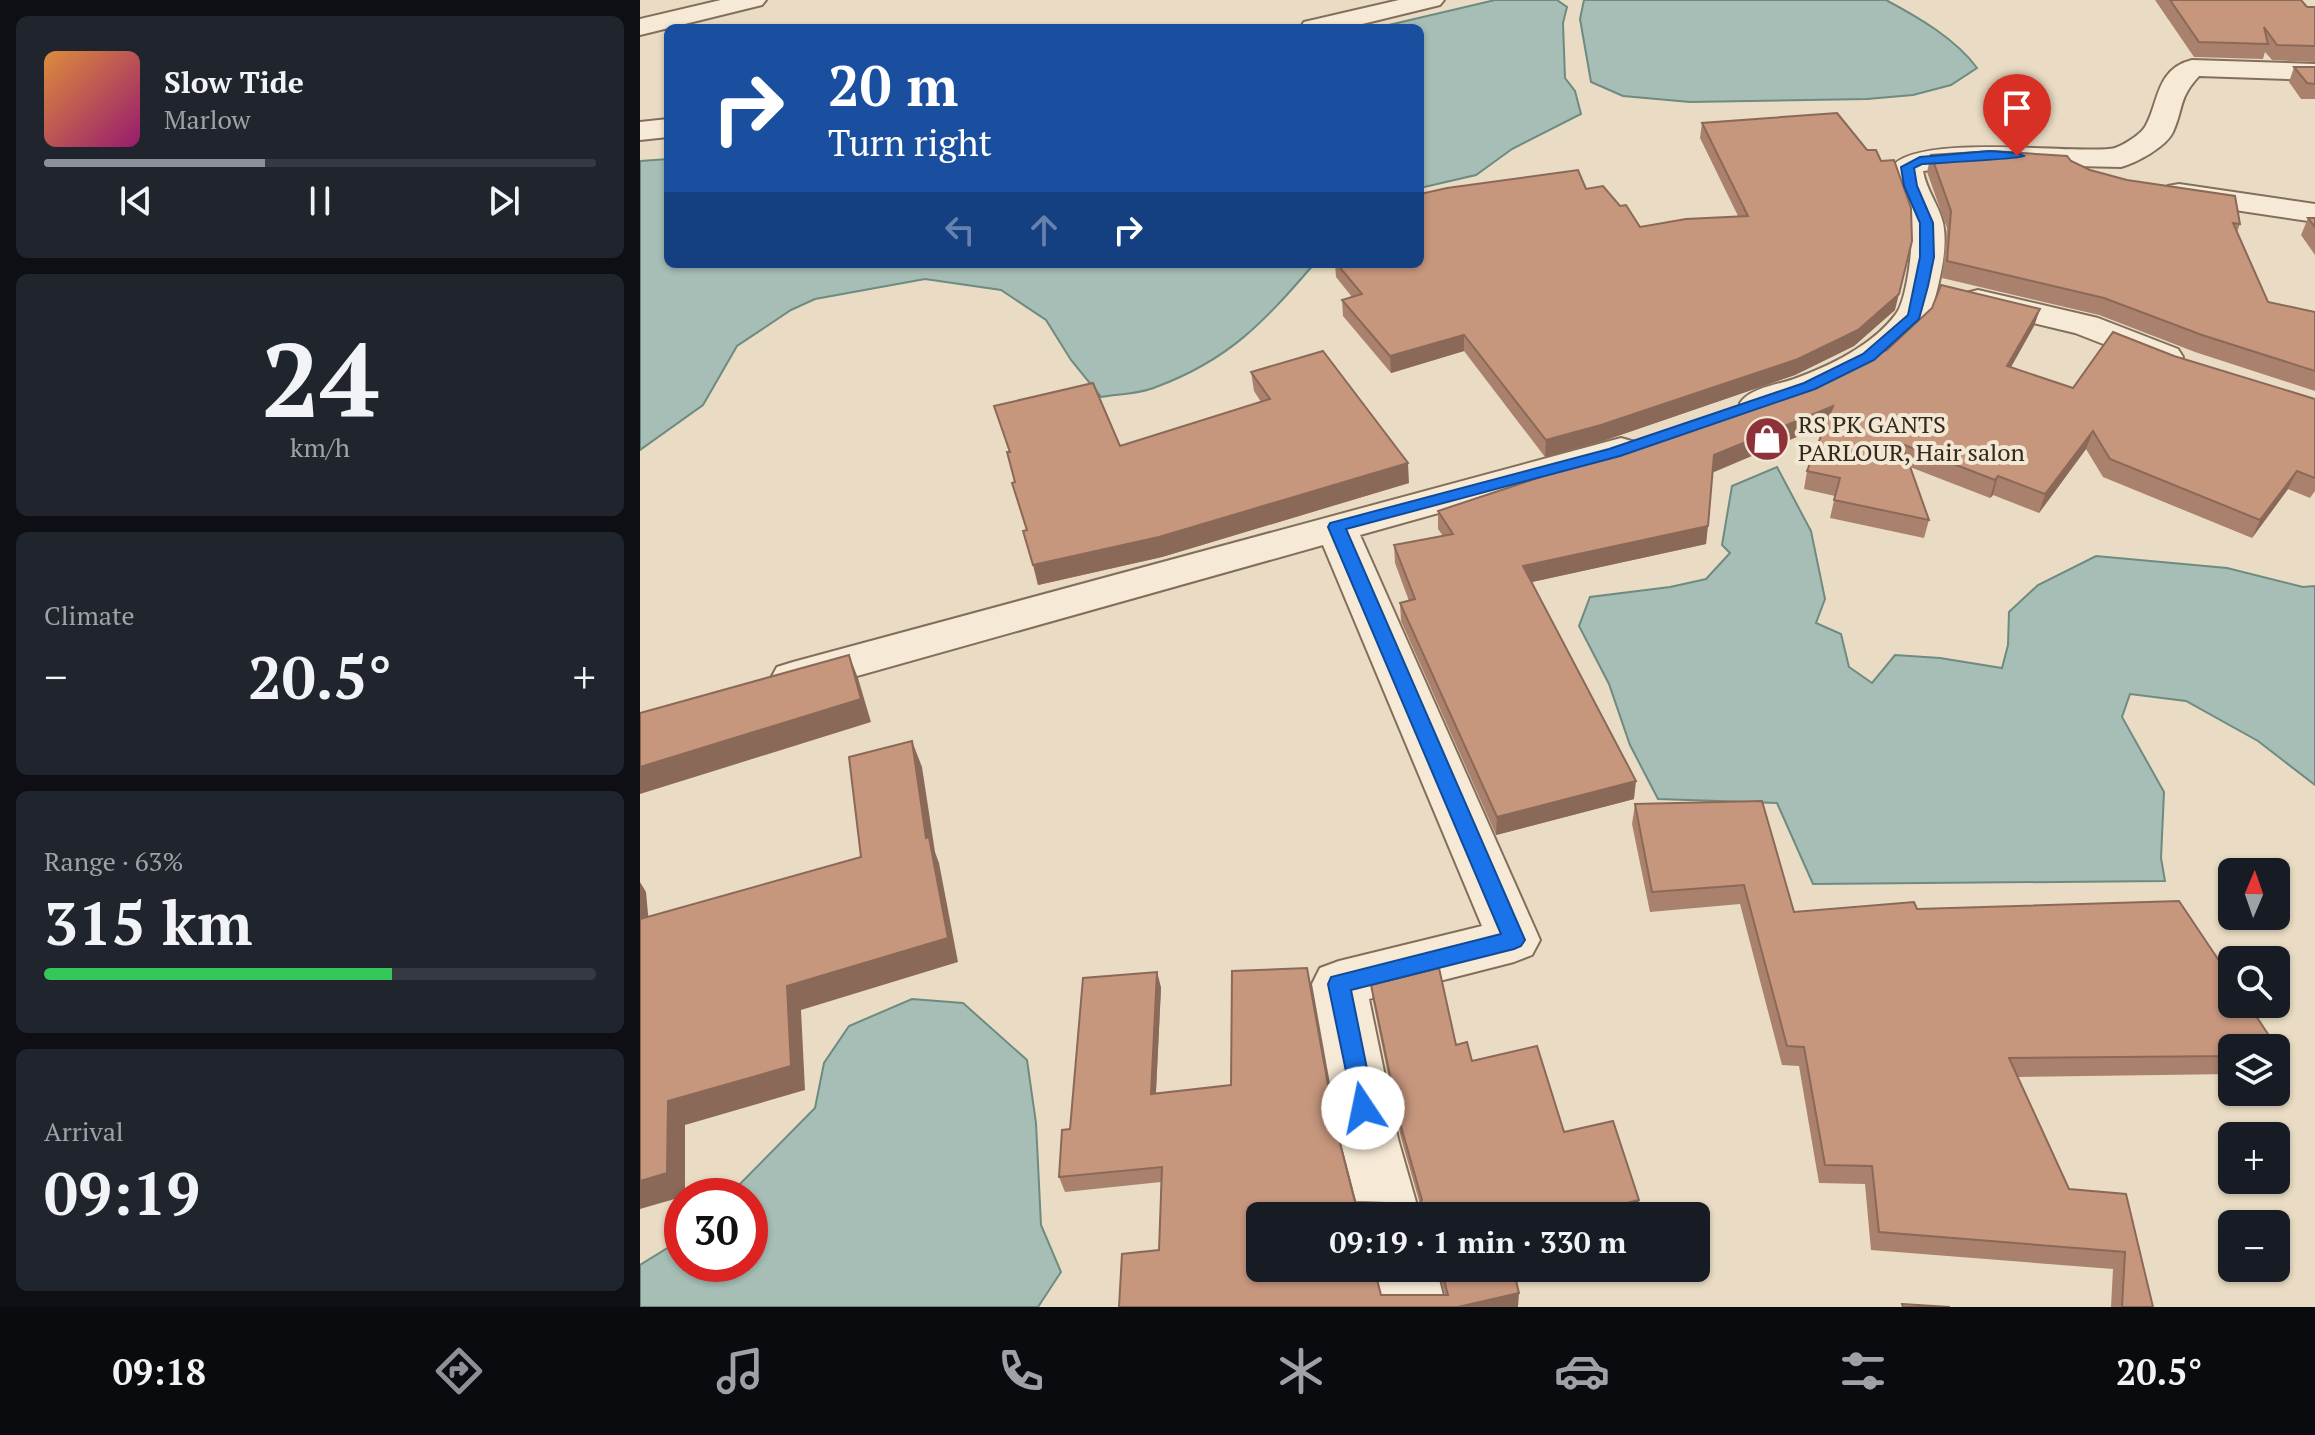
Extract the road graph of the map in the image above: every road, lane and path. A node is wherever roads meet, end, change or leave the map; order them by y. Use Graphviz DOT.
graph roads {
  1 [pos="753,0"];
  2 [pos="1431,0"];
  3 [pos="1330,24"];
  4 [pos="640,27"];
  5 [pos="2315,72"];
  6 [pos="664,128"];
  7 [pos="640,131"];
  8 [pos="664,138"];
  9 [pos="640,140"];
  10 [pos="2046,158"];
  11 [pos="2315,213"];
  12 [pos="1921,286"];
  13 [pos="2196,368"];
  14 [pos="1719,417"];
  15 [pos="1660,437"];
  16 [pos="1336,527"];
  17 [pos="761,687"];
  18 [pos="1386,1202"];
  19 [pos="1409,1282"];
  20 [pos="1415,1307"];
  1 -- 4 [label="street"];
  2 -- 3 [label="street"];
  5 -- 10 [label="street"];
  6 -- 7 [label="street"];
  8 -- 9 [label="street"];
  10 -- 11 [label="street"];
  10 -- 12 [label="street"];
  12 -- 13 [label="street"];
  12 -- 14 [label="street"];
  15 -- 16 [label="street"];
  16 -- 17 [label="street"];
  16 -- 18 [label="street"];
  19 -- 20 [label="street"];
}
